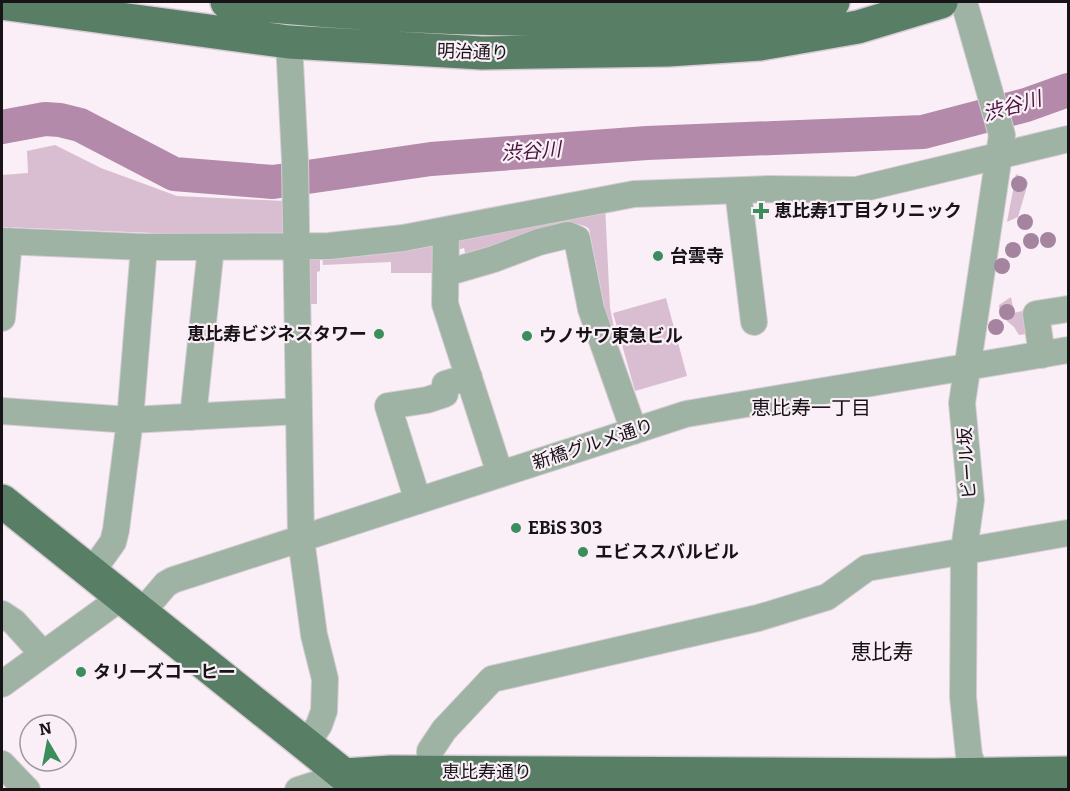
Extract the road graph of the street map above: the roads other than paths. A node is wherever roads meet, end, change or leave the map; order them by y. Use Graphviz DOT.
graph roads {
  1 [pos="227,2"];
  2 [pos="833,2"];
  3 [pos="941,2"];
  4 [pos="964,2"];
  5 [pos="2,3"];
  6 [pos="672,10"];
  7 [pos="487,11"];
  8 [pos="289,42"];
  9 [pos="1068,139"];
  10 [pos="1002,144"];
  11 [pos="738,190"];
  12 [pos="446,231"];
  13 [pos="5,241"];
  14 [pos="144,247"];
  15 [pos="212,247"];
  16 [pos="295,248"];
  17 [pos="446,273"];
  18 [pos="1068,309"];
  19 [pos="2,318"];
  20 [pos="754,322"];
  21 [pos="1068,350"];
  22 [pos="1042,355"];
  23 [pos="967,368"];
  24 [pos="469,377"];
  25 [pos="2,411"];
  26 [pos="299,411"];
  27 [pos="193,417"];
  28 [pos="130,420"];
  29 [pos="634,431"];
  30 [pos="500,474"];
  31 [pos="2,501"];
  32 [pos="418,501"];
  33 [pos="1068,533"];
  34 [pos="301,539"];
  35 [pos="964,550"];
  36 [pos="91,573"];
  37 [pos="132,604"];
  38 [pos="2,614"];
  39 [pos="43,654"];
  40 [pos="2,684"];
  41 [pos="307,743"];
  42 [pos="2,764"];
  43 [pos="430,772"];
  44 [pos="1068,773"];
  45 [pos="392,781"];
  46 [pos="346,782"];
  47 [pos="978,782"];
  48 [pos="27,789"];
  49 [pos="298,789"];
  1 -- 7 [label="main road, 明治通り"];
  2 -- 6 [label="main road, 明治通り"];
  3 -- 8 [label="main road, 明治通り"];
  4 -- 10 [label="street"];
  5 -- 8 [label="main road, 明治通り"];
  6 -- 7 [label="main road, 明治通り"];
  8 -- 16 [label="street"];
  9 -- 10 [label="street"];
  10 -- 11 [label="street"];
  10 -- 23 [label="street, ビール坂"];
  11 -- 12 [label="street"];
  11 -- 20 [label="street"];
  12 -- 16 [label="street"];
  12 -- 17 [label="street"];
  13 -- 14 [label="street"];
  13 -- 19 [label="street"];
  14 -- 15 [label="street"];
  14 -- 28 [label="street"];
  15 -- 16 [label="street"];
  15 -- 27 [label="street"];
  16 -- 26 [label="street"];
  17 -- 24 [label="street"];
  17 -- 29 [label="street"];
  18 -- 22 [label="street"];
  21 -- 22 [label="street, 新橋グルメ通り"];
  22 -- 23 [label="street, 新橋グルメ通り"];
  23 -- 29 [label="street, 新橋グルメ通り"];
  23 -- 35 [label="street, ビール坂"];
  24 -- 30 [label="street"];
  24 -- 32 [label="street"];
  25 -- 28 [label="street"];
  26 -- 27 [label="street"];
  26 -- 34 [label="street"];
  27 -- 28 [label="street"];
  28 -- 36 [label="street"];
  29 -- 30 [label="street, 新橋グルメ通り"];
  30 -- 32 [label="street, 新橋グルメ通り"];
  31 -- 36 [label="main road"];
  32 -- 34 [label="street, 新橋グルメ通り"];
  33 -- 35 [label="street"];
  34 -- 37 [label="street, 新橋グルメ通り"];
  34 -- 41 [label="street"];
  35 -- 43 [label="street"];
  35 -- 47 [label="street, ビール坂"];
  36 -- 37 [label="main road"];
  37 -- 39 [label="street, 新橋グルメ通り"];
  37 -- 41 [label="main road"];
  38 -- 39 [label="street"];
  39 -- 40 [label="street, 新橋グルメ通り"];
  41 -- 46 [label="main road"];
  42 -- 48 [label="street"];
  43 -- 45 [label="main road, 恵比寿通り"];
  43 -- 47 [label="main road, 恵比寿通り"];
  44 -- 47 [label="main road, 恵比寿通り"];
  45 -- 46 [label="main road, 恵比寿通り"];
  46 -- 49 [label="street"];
}
